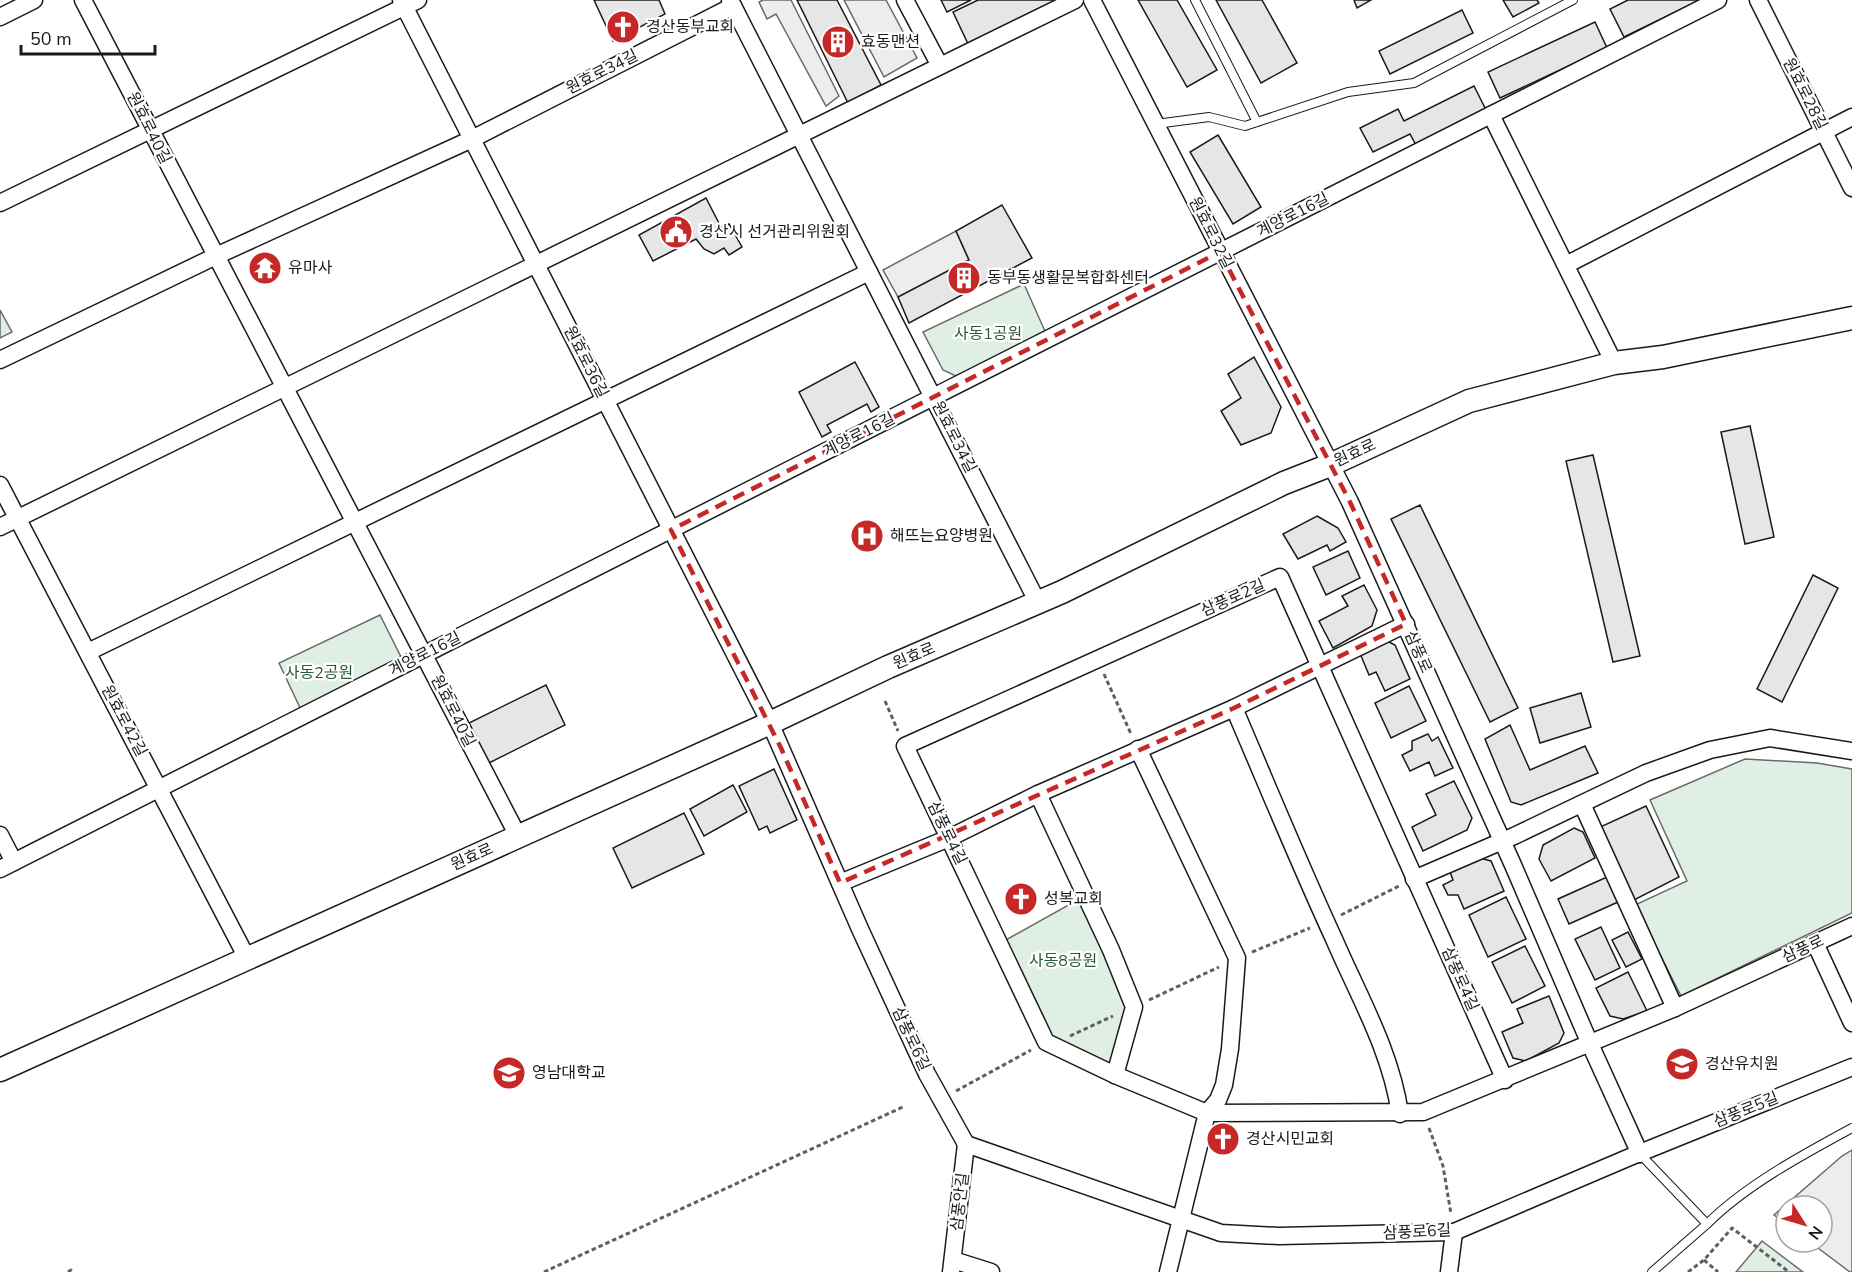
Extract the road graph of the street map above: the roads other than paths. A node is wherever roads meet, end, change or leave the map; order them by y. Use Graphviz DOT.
graph roads {
  1 [pos="34,0"];
  2 [pos="83,0"];
  3 [pos="905,0"];
  4 [pos="1075,0"];
  5 [pos="1092,0"];
  6 [pos="1195,0"];
  7 [pos="1574,0"];
  8 [pos="1718,0"];
  9 [pos="1758,0"];
  10 [pos="408,2"];
  11 [pos="732,3"];
  12 [pos="0,17"];
  13 [pos="940,66"];
  14 [pos="1491,115"];
  15 [pos="1852,117"];
  16 [pos="1257,122"];
  17 [pos="1155,124"];
  18 [pos="150,130"];
  19 [pos="1823,131"];
  20 [pos="800,135"];
  21 [pos="472,139"];
  22 [pos="1852,188"];
  23 [pos="0,203"];
  24 [pos="1220,252"];
  25 [pos="216,256"];
  26 [pos="536,264"];
  27 [pos="1566,265"];
  28 [pos="869,272"];
  29 [pos="1852,318"];
  30 [pos="0,360"];
  31 [pos="1614,363"];
  32 [pos="284,388"];
  33 [pos="933,397"];
  34 [pos="605,400"];
  35 [pos="1330,465"];
  36 [pos="0,485"];
  37 [pos="18,518"];
  38 [pos="355,522"];
  39 [pos="0,527"];
  40 [pos="671,530"];
  41 [pos="1038,603"];
  42 [pos="1406,624"];
  43 [pos="88,652"];
  44 [pos="424,655"];
  45 [pos="1320,665"];
  46 [pos="1234,708"];
  47 [pos="770,723"];
  48 [pos="904,746"];
  49 [pos="1138,749"];
  50 [pos="1852,752"];
  51 [pos="159,789"];
  52 [pos="1038,794"];
  53 [pos="1582,804"];
  54 [pos="0,835"];
  55 [pos="518,836"];
  56 [pos="949,838"];
  57 [pos="1502,841"];
  58 [pos="7,866"];
  59 [pos="1414,879"];
  60 [pos="840,883"];
  61 [pos="1852,926"];
  62 [pos="1815,944"];
  63 [pos="247,958"];
  64 [pos="1675,1008"];
  65 [pos="1852,1023"];
  66 [pos="1590,1044"];
  67 [pos="1852,1067"];
  68 [pos="0,1070"];
  69 [pos="1115,1075"];
  70 [pos="1505,1080"];
  71 [pos="1207,1113"];
  72 [pos="1400,1114"];
  73 [pos="1852,1128"];
  74 [pos="966,1144"];
  75 [pos="1640,1154"];
  76 [pos="1181,1219"];
  77 [pos="1707,1224"];
  78 [pos="1454,1232"];
  79 [pos="952,1266"];
  80 [pos="991,1272"];
  81 [pos="1168,1272"];
  82 [pos="1449,1272"];
  83 [pos="1652,1272"];
  1 -- 12 [label="street"];
  2 -- 18 [label="street, 원효로40길"];
  3 -- 13 [label="street"];
  4 -- 13 [label="street"];
  5 -- 17 [label="street, 원효로32길"];
  6 -- 16 [label="lane"];
  7 -- 16 [label="lane"];
  8 -- 14 [label="street, 계양로16길"];
  9 -- 19 [label="street, 원효로28길"];
  10 -- 18 [label="street"];
  10 -- 21 [label="street, 원효로36길"];
  11 -- 20 [label="street, 원효로34길"];
  11 -- 21 [label="street, 원효로34길"];
  13 -- 20 [label="street"];
  14 -- 24 [label="street, 계양로16길"];
  14 -- 27 [label="street"];
  15 -- 19 [label="street"];
  16 -- 17 [label="lane"];
  17 -- 24 [label="street, 원효로32길"];
  18 -- 23 [label="street"];
  18 -- 25 [label="street, 원효로40길"];
  19 -- 22 [label="street, 원효로28길"];
  19 -- 27 [label="street"];
  20 -- 26 [label="street"];
  20 -- 28 [label="street, 원효로34길"];
  21 -- 25 [label="street"];
  21 -- 26 [label="street, 원효로36길"];
  24 -- 33 [label="street, 계양로16길"];
  24 -- 35 [label="street, 원효로32길"];
  25 -- 30 [label="street"];
  25 -- 32 [label="street, 원효로40길"];
  26 -- 32 [label="street"];
  26 -- 34 [label="street, 원효로36길"];
  27 -- 31 [label="street"];
  28 -- 33 [label="street, 원효로34길"];
  28 -- 34 [label="street"];
  29 -- 31 [label="main road, 원효로"];
  31 -- 35 [label="main road, 원효로"];
  32 -- 37 [label="street"];
  32 -- 38 [label="street, 원효로40길"];
  33 -- 40 [label="street, 계양로16길"];
  33 -- 41 [label="street, 원효로34길"];
  34 -- 38 [label="street"];
  34 -- 40 [label="street, 원효로36길"];
  35 -- 41 [label="main road, 원효로"];
  35 -- 42 [label="street, 삼풍로"];
  36 -- 37 [label="street, 원효로42길"];
  37 -- 39 [label="street"];
  37 -- 43 [label="street, 원효로42길"];
  38 -- 43 [label="street"];
  38 -- 44 [label="street, 원효로40길"];
  40 -- 44 [label="street, 계양로16길"];
  40 -- 47 [label="street, 원효로36길"];
  41 -- 47 [label="main road, 원효로"];
  42 -- 45 [label="street"];
  42 -- 57 [label="street, 삼풍로"];
  43 -- 51 [label="street, 원효로42길"];
  44 -- 51 [label="street, 계양로16길"];
  44 -- 55 [label="street, 원효로40길"];
  45 -- 46 [label="street"];
  45 -- 48 [label="street, 삼풍로2길"];
  45 -- 59 [label="street, 삼풍로2길"];
  46 -- 49 [label="street"];
  46 -- 72 [label="street"];
  47 -- 55 [label="main road, 원효로"];
  47 -- 60 [label="street, 삼풍로6길"];
  48 -- 56 [label="street, 삼풍로4길"];
  49 -- 52 [label="street"];
  49 -- 71 [label="street"];
  50 -- 53 [label="street"];
  51 -- 58 [label="street, 계양로16길"];
  51 -- 63 [label="street, 원효로42길"];
  52 -- 56 [label="street"];
  52 -- 69 [label="street"];
  53 -- 57 [label="street"];
  53 -- 64 [label="street"];
  54 -- 58 [label="street"];
  55 -- 63 [label="main road, 원효로"];
  56 -- 60 [label="street"];
  56 -- 69 [label="street, 삼풍로4길"];
  57 -- 59 [label="street"];
  57 -- 66 [label="street, 삼풍로"];
  59 -- 70 [label="street, 삼풍로4길"];
  60 -- 74 [label="street, 삼풍로6길"];
  61 -- 62 [label="street, 삼풍로"];
  62 -- 64 [label="street, 삼풍로"];
  62 -- 65 [label="street"];
  63 -- 68 [label="main road, 원효로"];
  64 -- 66 [label="street, 삼풍로"];
  66 -- 70 [label="street"];
  66 -- 75 [label="street, 삼풍로"];
  67 -- 75 [label="street, 삼풍로5길"];
  69 -- 71 [label="street"];
  70 -- 72 [label="street"];
  71 -- 72 [label="street"];
  71 -- 76 [label="street"];
  73 -- 77 [label="lane"];
  74 -- 76 [label="street, 삼풍로6길"];
  74 -- 79 [label="street, 삼풍안길"];
  75 -- 77 [label="lane"];
  75 -- 78 [label="street, 삼풍로6길"];
  76 -- 78 [label="street, 삼풍로6길"];
  76 -- 81 [label="street"];
  77 -- 83 [label="lane"];
  78 -- 82 [label="street"];
  79 -- 80 [label="street, 삼풍안길"];
}
